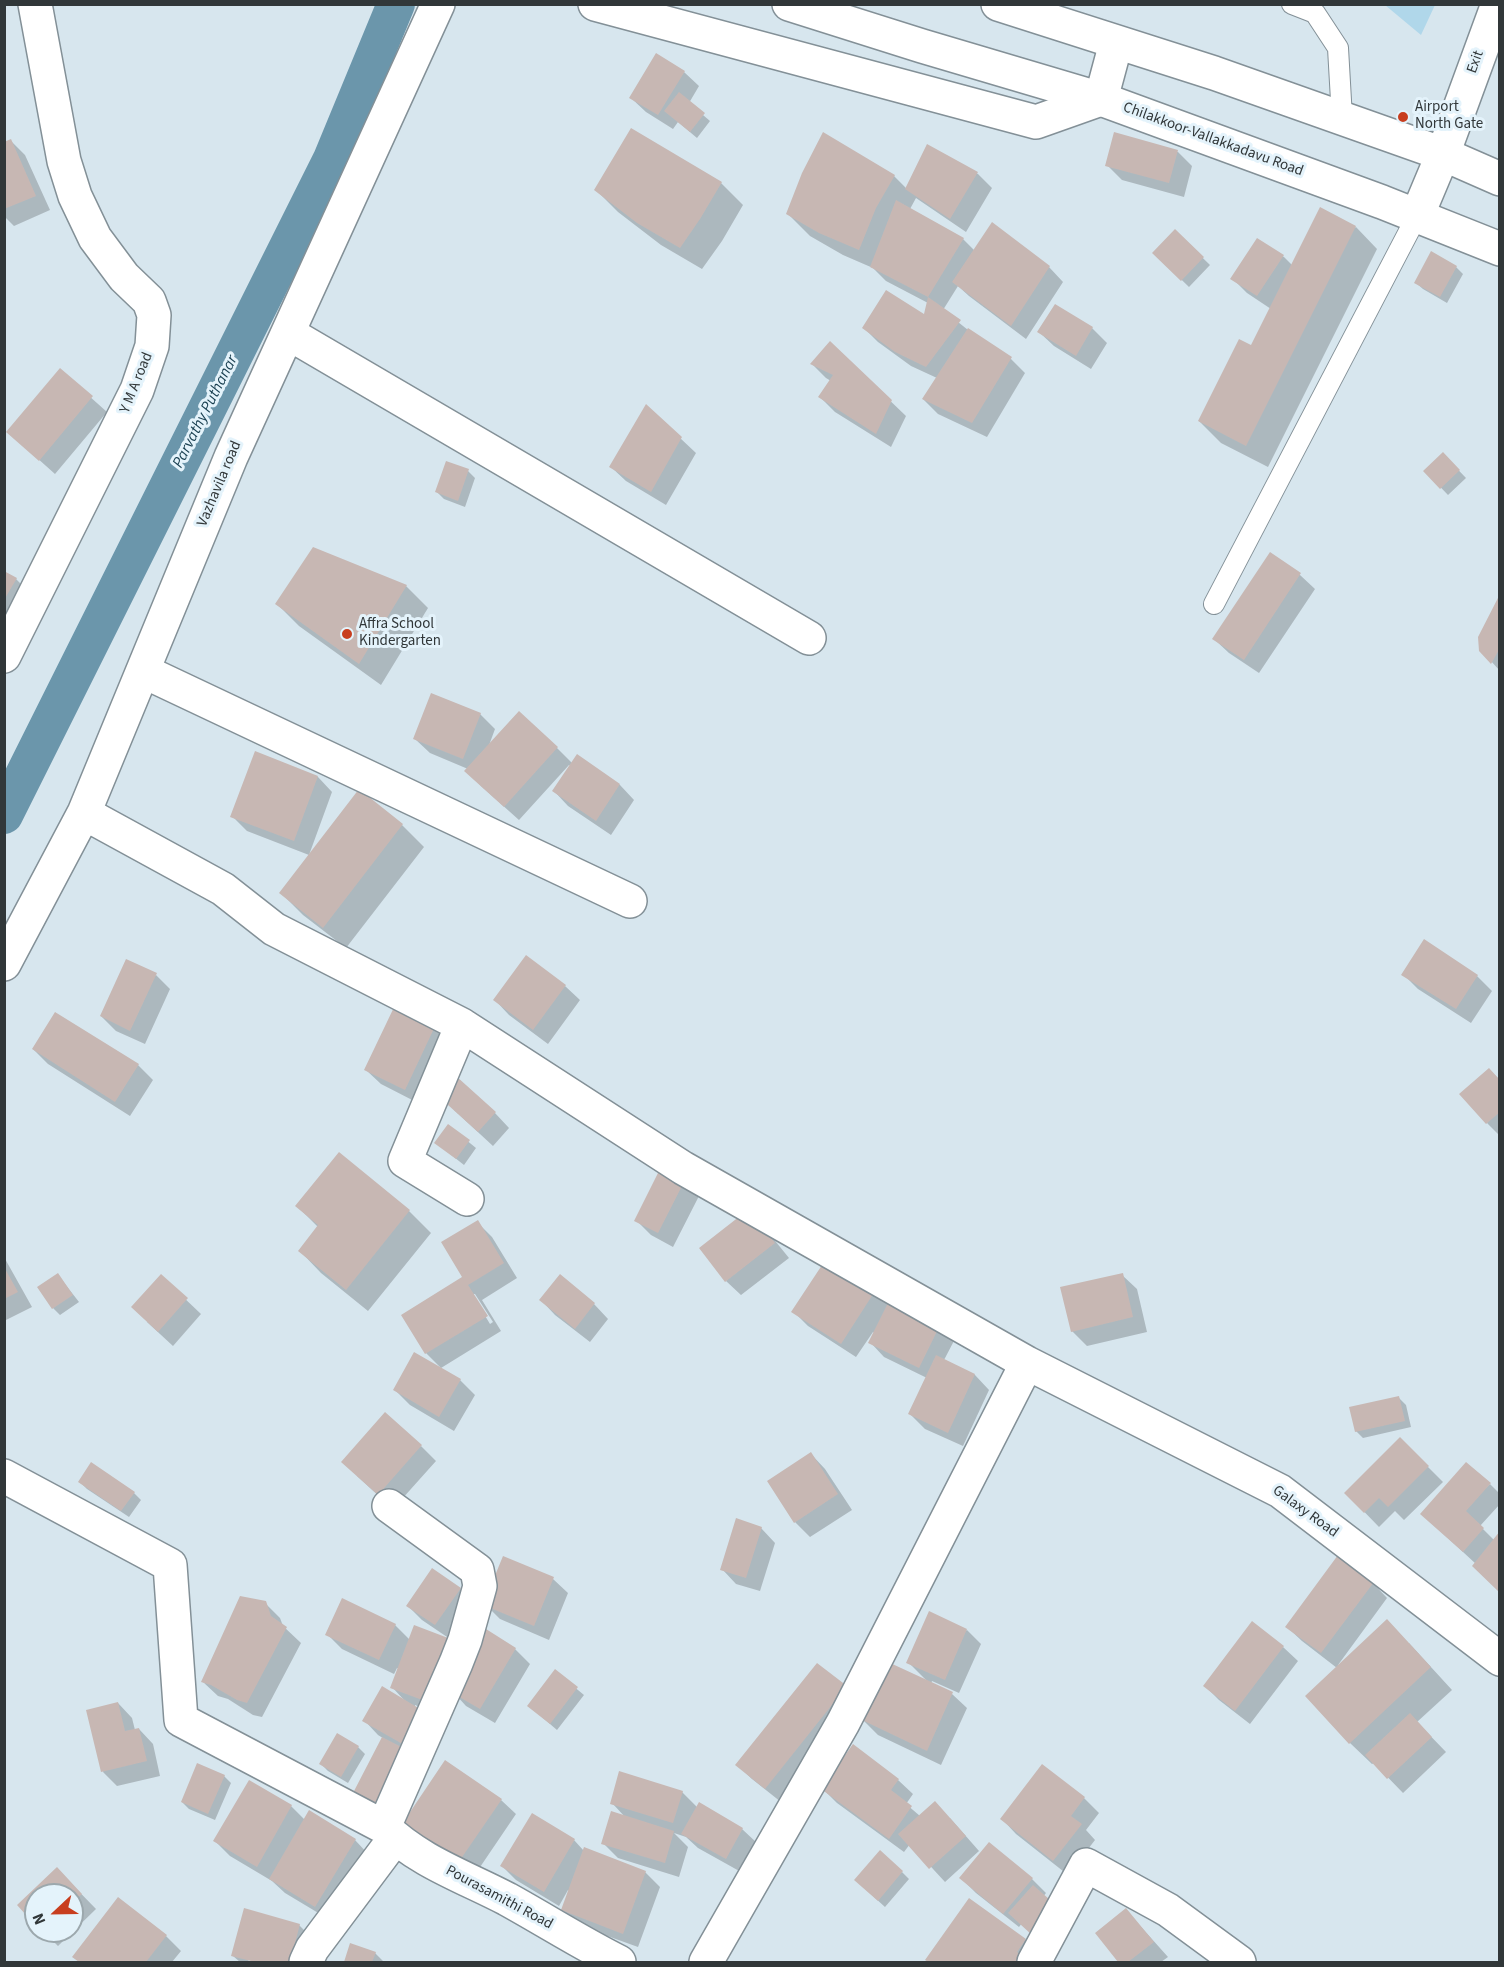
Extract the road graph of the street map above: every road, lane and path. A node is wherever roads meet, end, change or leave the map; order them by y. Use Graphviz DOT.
graph roads {
  1 [pos="35,4"];
  2 [pos="438,4"];
  3 [pos="595,4"];
  4 [pos="789,4"];
  5 [pos="998,4"];
  6 [pos="1292,4"];
  7 [pos="1498,4"];
  8 [pos="1116,42"];
  9 [pos="1101,99"];
  10 [pos="1342,118"];
  11 [pos="1443,154"];
  12 [pos="1500,179"];
  13 [pos="1417,216"];
  14 [pos="1500,249"];
  15 [pos="288,333"];
  16 [pos="1214,603"];
  17 [pos="809,638"];
  18 [pos="4,656"];
  19 [pos="143,671"];
  20 [pos="84,813"];
  21 [pos="630,901"];
  22 [pos="4,964"];
  23 [pos="462,1025"];
  24 [pos="467,1200"];
  25 [pos="1028,1363"];
  26 [pos="4,1476"];
  27 [pos="389,1506"];
  28 [pos="1500,1659"];
  29 [pos="390,1833"];
  30 [pos="306,1962"];
  31 [pos="619,1962"];
  32 [pos="706,1962"];
  33 [pos="1034,1962"];
  34 [pos="1239,1962"];
  1 -- 18 [label="street, Y M A road"];
  2 -- 15 [label="street, Vazhavila road"];
  3 -- 9 [label="street"];
  4 -- 9 [label="street, Chilakkoor-Vallakkadavu Road"];
  5 -- 8 [label="street"];
  6 -- 10 [label="lane"];
  7 -- 11 [label="street, Exit"];
  8 -- 9 [label="street"];
  8 -- 10 [label="street"];
  9 -- 13 [label="street, Chilakkoor-Vallakkadavu Road"];
  10 -- 11 [label="street"];
  11 -- 12 [label="street"];
  11 -- 13 [label="street, Exit"];
  13 -- 14 [label="street, Chilakkoor-Vallakkadavu Road"];
  13 -- 16 [label="lane"];
  15 -- 17 [label="street"];
  15 -- 19 [label="street, Vazhavila road"];
  19 -- 20 [label="street, Vazhavila road"];
  19 -- 21 [label="street"];
  20 -- 22 [label="street, Vazhavila road"];
  20 -- 23 [label="street, Galaxy Road"];
  23 -- 24 [label="street"];
  23 -- 25 [label="street, Galaxy Road"];
  25 -- 28 [label="street, Galaxy Road"];
  25 -- 32 [label="street"];
  26 -- 29 [label="street, Pourasamithi Road"];
  27 -- 29 [label="street"];
  29 -- 30 [label="street"];
  29 -- 31 [label="street, Pourasamithi Road"];
  33 -- 34 [label="street"];
}
